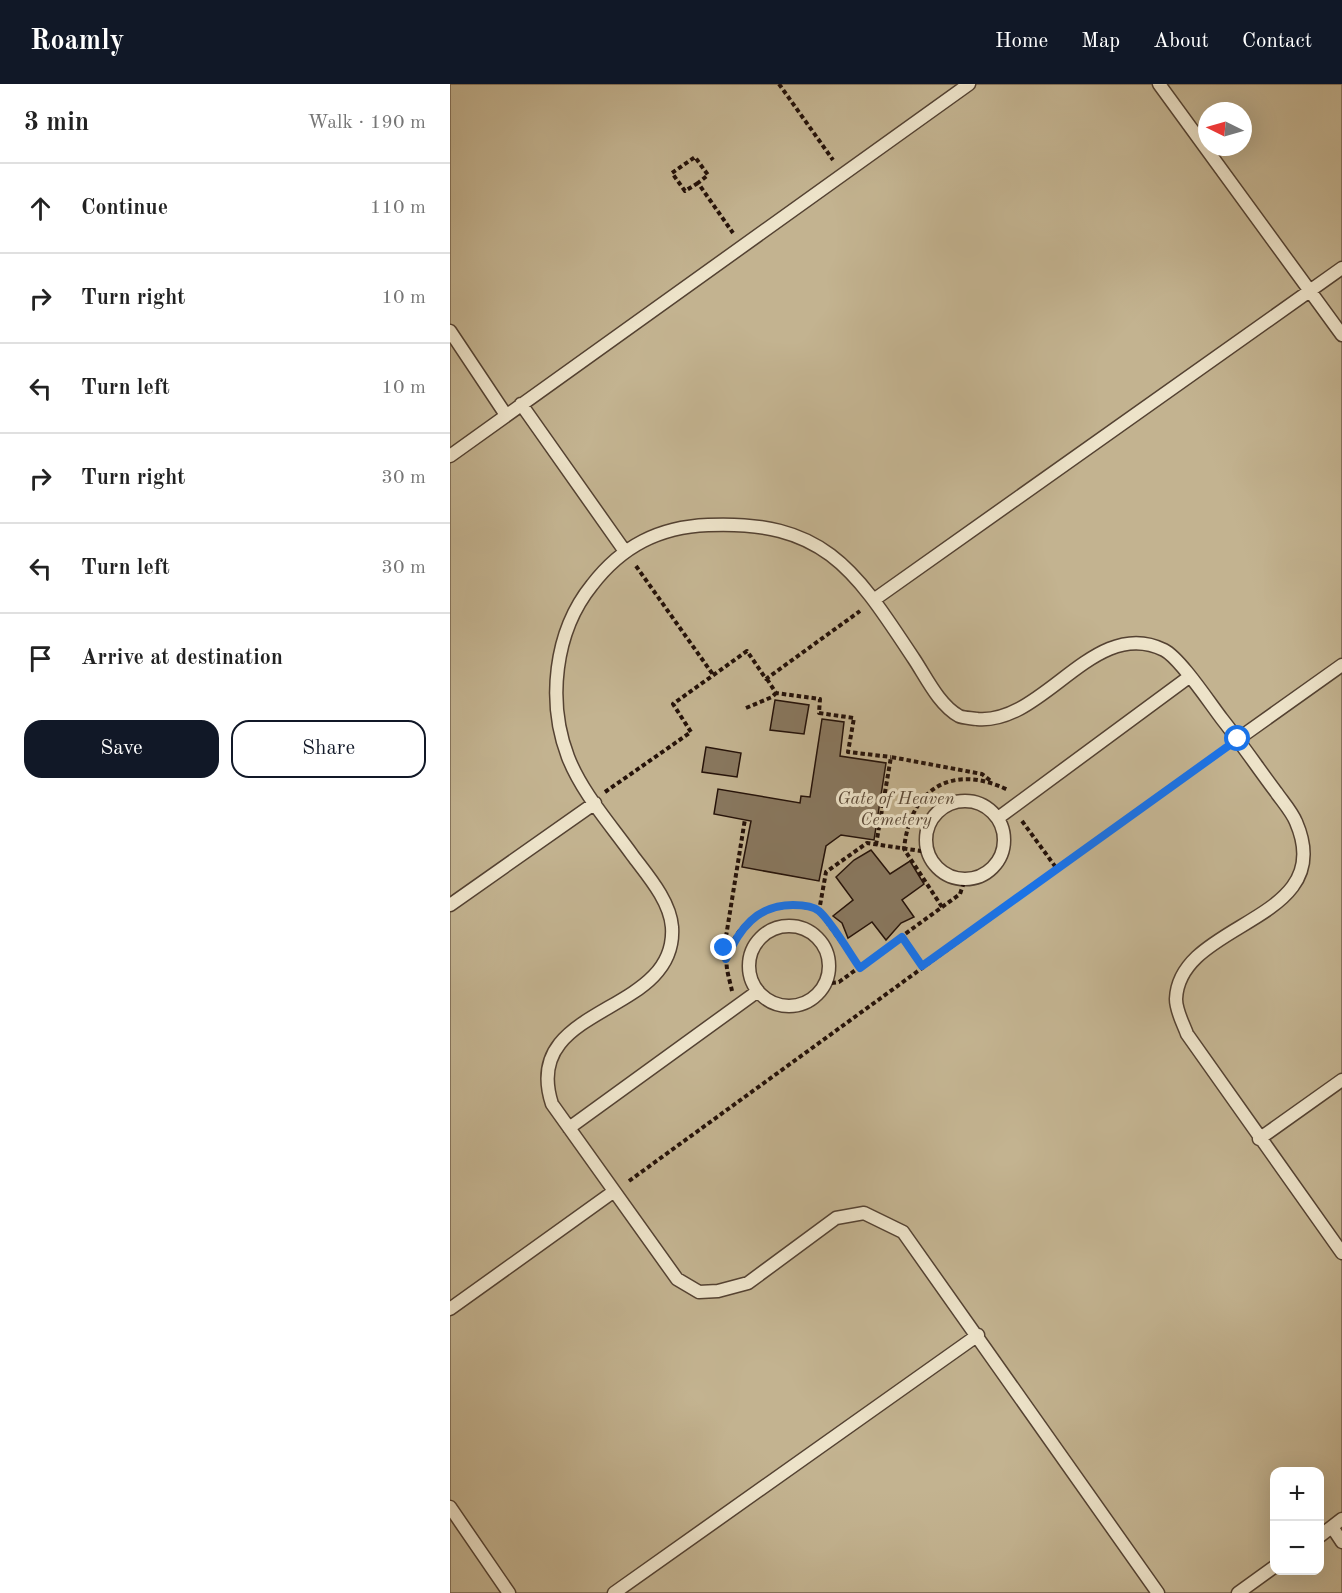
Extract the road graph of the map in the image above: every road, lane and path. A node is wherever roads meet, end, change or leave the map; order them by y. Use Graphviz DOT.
graph roads {
  1 [pos="779,84"];
  2 [pos="969,84"];
  3 [pos="1159,84"];
  4 [pos="842,173"];
  5 [pos="698,183"];
  6 [pos="743,245"];
  7 [pos="1342,268"];
  8 [pos="1310,290"];
  9 [pos="450,331"];
  10 [pos="1342,334"];
  11 [pos="521,404"];
  12 [pos="506,415"];
  13 [pos="450,456"];
  14 [pos="624,550"];
  15 [pos="874,599"];
  16 [pos="1342,664"];
  17 [pos="714,676"];
  18 [pos="1189,677"];
  19 [pos="766,679"];
  20 [pos="776,693"];
  21 [pos="746,708"];
  22 [pos="1238,739"];
  23 [pos="891,757"];
  24 [pos="993,783"];
  25 [pos="1023,799"];
  26 [pos="594,802"];
  27 [pos="1012,807"];
  28 [pos="998,818"];
  29 [pos="745,819"];
  30 [pos="876,845"];
  31 [pos="904,849"];
  32 [pos="928,852"];
  33 [pos="1057,869"];
  34 [pos="965,879"];
  35 [pos="450,905"];
  36 [pos="942,908"];
  37 [pos="819,911"];
  38 [pos="902,937"];
  39 [pos="726,959"];
  40 [pos="922,966"];
  41 [pos="860,968"];
  42 [pos="824,984"];
  43 [pos="758,991"];
  44 [pos="739,1005"];
  45 [pos="1342,1080"];
  46 [pos="568,1128"];
  47 [pos="1259,1139"];
  48 [pos="613,1192"];
  49 [pos="1342,1253"];
  50 [pos="450,1309"];
  51 [pos="978,1335"];
  52 [pos="450,1507"];
  53 [pos="1342,1519"];
  54 [pos="1332,1527"];
  55 [pos="1324,1533"];
  56 [pos="1342,1542"];
  57 [pos="1270,1571"];
  58 [pos="509,1593"];
  59 [pos="614,1593"];
  60 [pos="1158,1593"];
  61 [pos="1238,1593"];
  1 -- 4 [label="path"];
  2 -- 4 [label="lane"];
  3 -- 8 [label="lane"];
  4 -- 6 [label="lane"];
  5 -- 5 [label="path"];
  5 -- 6 [label="path"];
  6 -- 11 [label="lane"];
  7 -- 8 [label="lane"];
  8 -- 10 [label="lane"];
  8 -- 15 [label="lane"];
  9 -- 12 [label="lane"];
  11 -- 12 [label="lane"];
  11 -- 14 [label="lane"];
  12 -- 13 [label="lane"];
  14 -- 15 [label="lane"];
  14 -- 17 [label="path"];
  14 -- 26 [label="lane"];
  15 -- 18 [label="lane"];
  15 -- 19 [label="path"];
  16 -- 22 [label="lane"];
  17 -- 19 [label="path"];
  17 -- 26 [label="path"];
  18 -- 22 [label="lane"];
  18 -- 25 [label="lane"];
  19 -- 20 [label="path"];
  20 -- 21 [label="path"];
  20 -- 23 [label="path"];
  22 -- 33 [label="path"];
  22 -- 47 [label="lane"];
  23 -- 24 [label="path"];
  23 -- 30 [label="path"];
  24 -- 25 [label="path"];
  24 -- 31 [label="path"];
  25 -- 27 [label="lane"];
  26 -- 35 [label="lane"];
  26 -- 46 [label="lane"];
  27 -- 28 [label="lane"];
  27 -- 33 [label="path"];
  28 -- 32 [label="lane"];
  28 -- 34 [label="lane"];
  29 -- 39 [label="path"];
  30 -- 31 [label="path"];
  30 -- 37 [label="path"];
  31 -- 32 [label="path"];
  31 -- 36 [label="path"];
  32 -- 34 [label="lane"];
  33 -- 40 [label="path"];
  34 -- 36 [label="path"];
  36 -- 38 [label="path"];
  37 -- 39 [label="path"];
  37 -- 41 [label="path"];
  38 -- 40 [label="path"];
  38 -- 41 [label="path"];
  39 -- 44 [label="path"];
  40 -- 48 [label="path"];
  41 -- 42 [label="path"];
  42 -- 43 [label="lane"];
  42 -- 43 [label="lane"];
  43 -- 44 [label="lane"];
  44 -- 46 [label="lane"];
  45 -- 47 [label="lane"];
  46 -- 48 [label="lane"];
  47 -- 49 [label="lane"];
  48 -- 50 [label="lane"];
  48 -- 51 [label="lane"];
  51 -- 59 [label="lane"];
  51 -- 60 [label="lane"];
  52 -- 58 [label="lane"];
  53 -- 54 [label="lane"];
  54 -- 55 [label="lane"];
  54 -- 56 [label="lane"];
  57 -- 61 [label="lane"];
}
